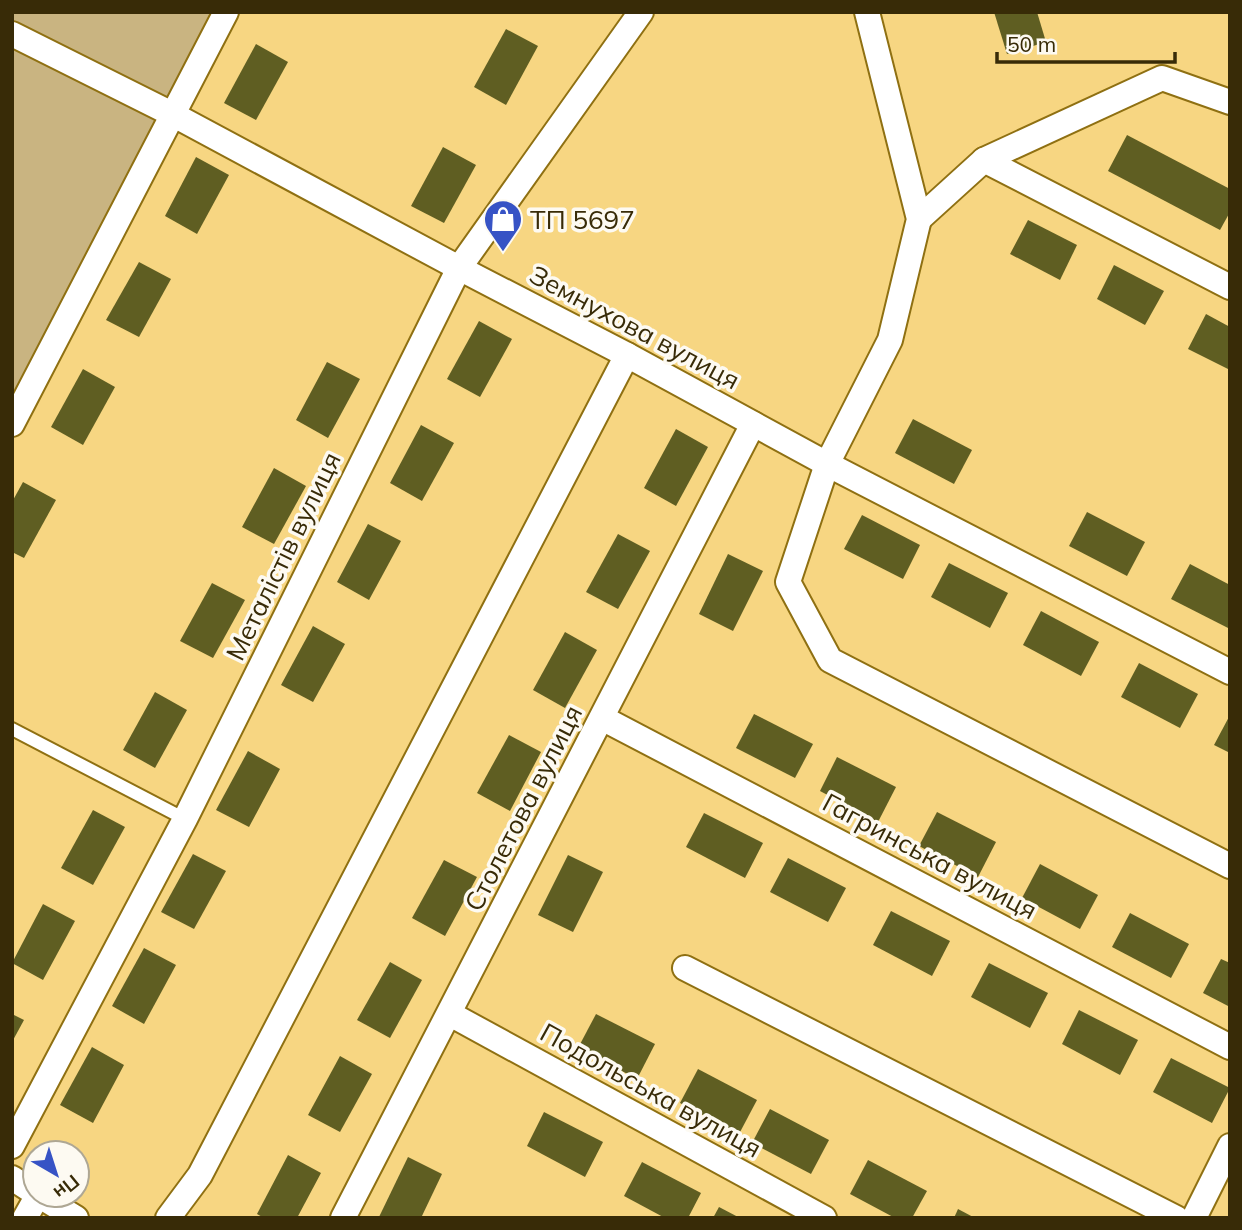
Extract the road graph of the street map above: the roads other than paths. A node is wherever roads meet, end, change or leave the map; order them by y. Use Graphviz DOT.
graph roads {
  1 [pos="226,12"];
  2 [pos="641,12"];
  3 [pos="867,12"];
  4 [pos="12,34"];
  5 [pos="1230,102"];
  6 [pos="172,114"];
  7 [pos="984,160"];
  8 [pos="919,219"];
  9 [pos="459,268"];
  10 [pos="1230,287"];
  11 [pos="627,355"];
  12 [pos="12,424"];
  13 [pos="753,424"];
  14 [pos="827,464"];
  15 [pos="1230,672"];
  16 [pos="602,718"];
  17 [pos="12,729"];
  18 [pos="185,820"];
  19 [pos="1230,866"];
  20 [pos="685,968"];
  21 [pos="450,1014"];
  22 [pos="1230,1046"];
  23 [pos="12,1146"];
  24 [pos="1230,1146"];
  25 [pos="168,1218"];
  26 [pos="343,1218"];
  27 [pos="824,1218"];
  28 [pos="1175,1218"];
  29 [pos="1194,1218"];
  1 -- 6 [label="street"];
  2 -- 9 [label="street, Металістів вулиця"];
  3 -- 8 [label="street"];
  4 -- 6 [label="street, Земнухова вулиця"];
  5 -- 7 [label="street"];
  6 -- 9 [label="street, Земнухова вулиця"];
  6 -- 12 [label="street"];
  7 -- 8 [label="street"];
  7 -- 10 [label="street"];
  8 -- 14 [label="street"];
  9 -- 11 [label="street, Земнухова вулиця"];
  9 -- 18 [label="street, Металістів вулиця"];
  11 -- 13 [label="street, Земнухова вулиця"];
  11 -- 25 [label="street"];
  13 -- 14 [label="street, Земнухова вулиця"];
  13 -- 16 [label="street, Столетова вулиця"];
  14 -- 15 [label="street, Земнухова вулиця"];
  14 -- 19 [label="street"];
  16 -- 21 [label="street, Столетова вулиця"];
  16 -- 22 [label="street, Гагринська вулиця"];
  17 -- 18 [label="lane"];
  18 -- 23 [label="street, Металістів вулиця"];
  20 -- 28 [label="street"];
  21 -- 26 [label="street, Столетова вулиця"];
  21 -- 27 [label="street, Подольська вулиця"];
  24 -- 29 [label="street"];
}
